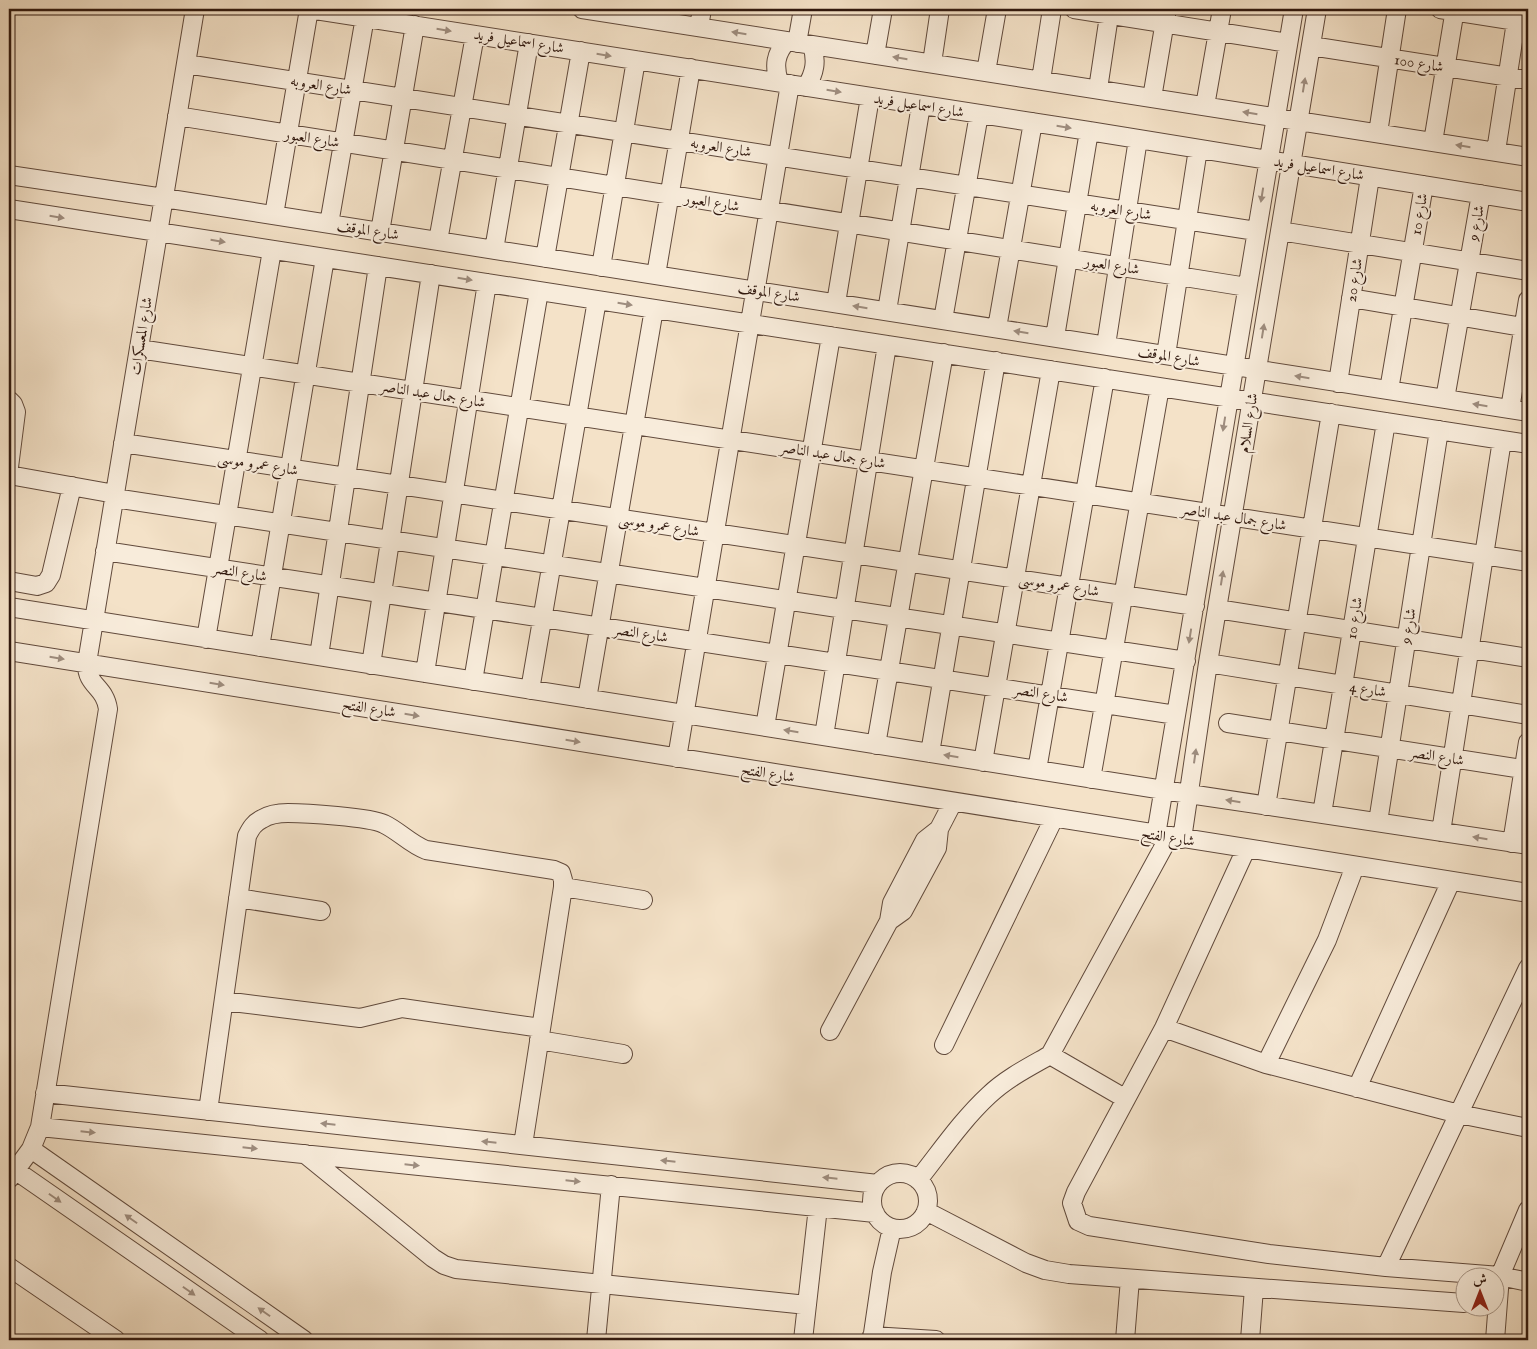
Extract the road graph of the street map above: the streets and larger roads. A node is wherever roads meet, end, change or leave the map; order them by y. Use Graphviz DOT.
graph roads {
  1 [pos="195,9"];
  2 [pos="309,9"];
  3 [pos="587,9"];
  4 [pos="702,9"];
  5 [pos="803,9"];
  6 [pos="883,9"];
  7 [pos="940,9"];
  8 [pos="997,9"];
  9 [pos="1052,9"];
  10 [pos="1074,9"];
  11 [pos="1222,9"];
  12 [pos="1294,9"];
  13 [pos="1317,9"];
  14 [pos="1397,9"];
  15 [pos="1450,10"];
  16 [pos="1110,12"];
  17 [pos="645,14"];
  18 [pos="1166,16"];
  19 [pos="365,18"];
  20 [pos="1521,18"];
  21 [pos="415,25"];
  22 [pos="700,27"];
  23 [pos="1218,32"];
  24 [pos="475,35"];
  25 [pos="529,43"];
  26 [pos="799,43"];
  27 [pos="1288,43"];
  28 [pos="1311,46"];
  29 [pos="581,51"];
  30 [pos="875,55"];
  31 [pos="1389,58"];
  32 [pos="636,60"];
  33 [pos="932,63"];
  34 [pos="186,64"];
  35 [pos="1445,67"];
  36 [pos="691,68"];
  37 [pos="986,72"];
  38 [pos="1507,77"];
  39 [pos="1041,80"];
  40 [pos="1528,80"];
  41 [pos="297,81"];
  42 [pos="792,84"];
  43 [pos="1098,89"];
  44 [pos="352,90"];
  45 [pos="870,97"];
  46 [pos="403,98"];
  47 [pos="1152,98"];
  48 [pos="921,105"];
  49 [pos="1205,106"];
  50 [pos="462,107"];
  51 [pos="979,114"];
  52 [pos="177,116"];
  53 [pos="517,116"];
  54 [pos="1275,117"];
  55 [pos="1298,121"];
  56 [pos="1033,122"];
  57 [pos="568,124"];
  58 [pos="1089,131"];
  59 [pos="624,132"];
  60 [pos="1378,133"];
  61 [pos="288,134"];
  62 [pos="1138,139"];
  63 [pos="679,141"];
  64 [pos="1433,142"];
  65 [pos="343,143"];
  66 [pos="1198,149"];
  67 [pos="394,151"];
  68 [pos="1496,151"];
  69 [pos="778,156"];
  70 [pos="1528,156"];
  71 [pos="453,160"];
  72 [pos="1268,160"];
  73 [pos="1291,164"];
  74 [pos="508,169"];
  75 [pos="858,169"];
  76 [pos="9,175"];
  77 [pos="559,177"];
  78 [pos="909,177"];
  79 [pos="1370,177"];
  80 [pos="1424,185"];
  81 [pos="615,186"];
  82 [pos="966,186"];
  83 [pos="1020,194"];
  84 [pos="1481,194"];
  85 [pos="670,195"];
  86 [pos="164,198"];
  87 [pos="1528,202"];
  88 [pos="1077,203"];
  89 [pos="9,209"];
  90 [pos="769,211"];
  91 [pos="1127,211"];
  92 [pos="274,215"];
  93 [pos="1186,220"];
  94 [pos="329,224"];
  95 [pos="849,224"];
  96 [pos="1256,231"];
  97 [pos="1280,231"];
  98 [pos="158,232"];
  99 [pos="380,232"];
  100 [pos="900,232"];
  101 [pos="438,241"];
  102 [pos="957,241"];
  103 [pos="1360,244"];
  104 [pos="272,250"];
  105 [pos="494,250"];
  106 [pos="1011,250"];
  107 [pos="1412,253"];
  108 [pos="325,258"];
  109 [pos="545,258"];
  110 [pos="1068,258"];
  111 [pos="1469,262"];
  112 [pos="378,266"];
  113 [pos="601,266"];
  114 [pos="1118,266"];
  115 [pos="1528,271"];
  116 [pos="431,274"];
  117 [pos="656,275"];
  118 [pos="1178,276"];
  119 [pos="487,283"];
  120 [pos="1247,287"];
  121 [pos="755,290"];
  122 [pos="539,291"];
  123 [pos="1351,298"];
  124 [pos="597,300"];
  125 [pos="1528,300"];
  126 [pos="836,303"];
  127 [pos="1403,307"];
  128 [pos="654,309"];
  129 [pos="887,311"];
  130 [pos="1460,316"];
  131 [pos="943,320"];
  132 [pos="750,324"];
  133 [pos="998,328"];
  134 [pos="1526,328"];
  135 [pos="831,336"];
  136 [pos="1054,338"];
  137 [pos="888,345"];
  138 [pos="1106,345"];
  139 [pos="139,349"];
  140 [pos="944,353"];
  141 [pos="1166,354"];
  142 [pos="996,361"];
  143 [pos="252,366"];
  144 [pos="1234,367"];
  145 [pos="1050,370"];
  146 [pos="1256,370"];
  147 [pos="306,374"];
  148 [pos="1105,378"];
  149 [pos="360,383"];
  150 [pos="1338,383"];
  151 [pos="1160,387"];
  152 [pos="1389,390"];
  153 [pos="414,391"];
  154 [pos="1229,397"];
  155 [pos="468,399"];
  156 [pos="1445,399"];
  157 [pos="9,400"];
  158 [pos="1251,401"];
  159 [pos="519,407"];
  160 [pos="1510,409"];
  161 [pos="1528,412"];
  162 [pos="1331,413"];
  163 [pos="577,416"];
  164 [pos="1386,422"];
  165 [pos="634,425"];
  166 [pos="1439,430"];
  167 [pos="730,440"];
  168 [pos="1502,440"];
  169 [pos="123,443"];
  170 [pos="1528,444"];
  171 [pos="811,452"];
  172 [pos="236,460"];
  173 [pos="869,461"];
  174 [pos="9,467"];
  175 [pos="290,468"];
  176 [pos="924,469"];
  177 [pos="9,475"];
  178 [pos="346,477"];
  179 [pos="976,477"];
  180 [pos="399,485"];
  181 [pos="72,486"];
  182 [pos="1030,486"];
  183 [pos="454,493"];
  184 [pos="1085,494"];
  185 [pos="114,496"];
  186 [pos="504,501"];
  187 [pos="1139,502"];
  188 [pos="561,510"];
  189 [pos="1210,513"];
  190 [pos="227,515"];
  191 [pos="1232,517"];
  192 [pos="618,518"];
  193 [pos="281,524"];
  194 [pos="1312,529"];
  195 [pos="338,532"];
  196 [pos="715,533"];
  197 [pos="1367,537"];
  198 [pos="390,540"];
  199 [pos="796,546"];
  200 [pos="1421,546"];
  201 [pos="445,549"];
  202 [pos="105,551"];
  203 [pos="854,554"];
  204 [pos="494,556"];
  205 [pos="1484,556"];
  206 [pos="908,562"];
  207 [pos="1528,562"];
  208 [pos="552,565"];
  209 [pos="218,569"];
  210 [pos="961,570"];
  211 [pos="608,573"];
  212 [pos="272,577"];
  213 [pos="1014,579"];
  214 [pos="9,581"];
  215 [pos="329,586"];
  216 [pos="1069,587"];
  217 [pos="706,588"];
  218 [pos="383,594"];
  219 [pos="1123,595"];
  220 [pos="787,600"];
  221 [pos="436,602"];
  222 [pos="1195,606"];
  223 [pos="9,607"];
  224 [pos="1217,608"];
  225 [pos="485,609"];
  226 [pos="844,609"];
  227 [pos="898,617"];
  228 [pos="542,618"];
  229 [pos="94,620"];
  230 [pos="1297,621"];
  231 [pos="951,625"];
  232 [pos="599,626"];
  233 [pos="1352,630"];
  234 [pos="1005,634"];
  235 [pos="206,639"];
  236 [pos="1406,639"];
  237 [pos="697,641"];
  238 [pos="1060,642"];
  239 [pos="260,647"];
  240 [pos="1470,649"];
  241 [pos="9,650"];
  242 [pos="1114,650"];
  243 [pos="778,653"];
  244 [pos="319,656"];
  245 [pos="1528,658"];
  246 [pos="1186,661"];
  247 [pos="836,662"];
  248 [pos="87,663"];
  249 [pos="1208,663"];
  250 [pos="372,665"];
  251 [pos="889,670"];
  252 [pos="425,673"];
  253 [pos="1288,676"];
  254 [pos="942,678"];
  255 [pos="473,681"];
  256 [pos="1343,685"];
  257 [pos="996,686"];
  258 [pos="530,690"];
  259 [pos="1050,694"];
  260 [pos="1398,694"];
  261 [pos="587,699"];
  262 [pos="1104,703"];
  263 [pos="1461,704"];
  264 [pos="684,714"];
  265 [pos="1176,715"];
  266 [pos="1528,715"];
  267 [pos="1228,723"];
  268 [pos="765,727"];
  269 [pos="1278,731"];
  270 [pos="824,736"];
  271 [pos="1334,740"];
  272 [pos="1528,742"];
  273 [pos="876,745"];
  274 [pos="1389,748"];
  275 [pos="930,753"];
  276 [pos="677,758"];
  277 [pos="1453,758"];
  278 [pos="983,762"];
  279 [pos="1037,770"];
  280 [pos="1526,770"];
  281 [pos="1091,779"];
  282 [pos="1164,790"];
  283 [pos="1190,794"];
  284 [pos="954,802"];
  285 [pos="1266,806"];
  286 [pos="1322,814"];
  287 [pos="1054,818"];
  288 [pos="1378,822"];
  289 [pos="1441,832"];
  290 [pos="1169,837"];
  291 [pos="1520,844"];
  292 [pos="1246,849"];
  293 [pos="1355,866"];
  294 [pos="1451,881"];
  295 [pos="563,887"];
  296 [pos="1528,894"];
  297 [pos="238,898"];
  298 [pos="643,900"];
  299 [pos="321,911"];
  300 [pos="1528,968"];
  301 [pos="224,1001"];
  302 [pos="1164,1028"];
  303 [pos="830,1031"];
  304 [pos="540,1034"];
  305 [pos="944,1045"];
  306 [pos="623,1054"];
  307 [pos="1050,1055"];
  308 [pos="1266,1064"];
  309 [pos="1357,1088"];
  310 [pos="45,1094"];
  311 [pos="1126,1099"];
  312 [pos="208,1111"];
  313 [pos="1459,1114"];
  314 [pos="40,1127"];
  315 [pos="1528,1128"];
  316 [pos="523,1145"];
  317 [pos="31,1150"];
  318 [pos="305,1154"];
  319 [pos="12,1174"];
  320 [pos="918,1180"];
  321 [pos="878,1184"];
  322 [pos="611,1185"];
  323 [pos="818,1207"];
  324 [pos="1528,1210"];
  325 [pos="926,1211"];
  326 [pos="875,1213"];
  327 [pos="892,1228"];
  328 [pos="1386,1267"];
  329 [pos="1504,1267"];
  330 [pos="10,1269"];
  331 [pos="1454,1272"];
  332 [pos="1504,1277"];
  333 [pos="1130,1278"];
  334 [pos="1528,1282"];
  335 [pos="602,1285"];
  336 [pos="1254,1288"];
  337 [pos="1454,1302"];
  338 [pos="807,1305"];
  339 [pos="1496,1316"];
  340 [pos="872,1338"];
  341 [pos="116,1340"];
  342 [pos="260,1340"];
  343 [pos="304,1340"];
  344 [pos="596,1340"];
  345 [pos="803,1340"];
  346 [pos="936,1340"];
  347 [pos="1125,1340"];
  348 [pos="1250,1340"];
  349 [pos="1495,1340"];
  1 -- 34 [label="street, شارع المعسكرات"];
  2 -- 19 [label="street, شارع اسماعيل فريد"];
  2 -- 41 [label="street"];
  3 -- 17 [label="street"];
  4 -- 22 [label="street"];
  5 -- 26 [label="street"];
  6 -- 30 [label="street"];
  7 -- 33 [label="street"];
  8 -- 37 [label="street"];
  9 -- 39 [label="street"];
  10 -- 16 [label="street"];
  11 -- 23 [label="street"];
  12 -- 27 [label="street, شارع السلام"];
  13 -- 28 [label="street, شارع السلام"];
  14 -- 31 [label="street"];
  15 -- 20 [label="street"];
  15 -- 35 [label="street"];
  16 -- 18 [label="street"];
  16 -- 43 [label="street"];
  17 -- 22 [label="street"];
  18 -- 23 [label="street"];
  18 -- 47 [label="street"];
  19 -- 21 [label="street, شارع اسماعيل فريد"];
  19 -- 44 [label="street"];
  20 -- 38 [label="street"];
  21 -- 24 [label="street, شارع اسماعيل فريد, one-way"];
  21 -- 46 [label="street"];
  26 -- 22 [label="street, one-way"];
  23 -- 27 [label="street"];
  23 -- 49 [label="street"];
  24 -- 25 [label="street, شارع اسماعيل فريد"];
  24 -- 50 [label="street"];
  25 -- 29 [label="street, شارع اسماعيل فريد"];
  25 -- 53 [label="street"];
  26 -- 30 [label="street"];
  26 -- 42 [label="street"];
  26 -- 42 [label="street"];
  27 -- 54 [label="street, شارع السلام"];
  28 -- 31 [label="street, شارع 100"];
  55 -- 28 [label="street, شارع السلام, one-way"];
  29 -- 32 [label="street, شارع اسماعيل فريد, one-way"];
  29 -- 57 [label="street"];
  33 -- 30 [label="street, one-way"];
  31 -- 35 [label="street, شارع 100"];
  31 -- 60 [label="street"];
  32 -- 36 [label="street, شارع اسماعيل فريد"];
  32 -- 59 [label="street"];
  33 -- 37 [label="street"];
  34 -- 41 [label="street, شارع العروبه"];
  34 -- 52 [label="street, شارع المعسكرات"];
  35 -- 38 [label="street, شارع 100"];
  35 -- 64 [label="street"];
  36 -- 42 [label="street, شارع اسماعيل فريد"];
  36 -- 63 [label="street"];
  37 -- 39 [label="street"];
  38 -- 40 [label="street, شارع 100"];
  38 -- 68 [label="street"];
  39 -- 43 [label="street"];
  41 -- 44 [label="street, شارع العروبه"];
  41 -- 61 [label="street"];
  42 -- 45 [label="street, شارع اسماعيل فريد, one-way"];
  42 -- 69 [label="street"];
  43 -- 47 [label="street"];
  44 -- 46 [label="street, شارع العروبه"];
  44 -- 65 [label="street"];
  45 -- 48 [label="street, شارع اسماعيل فريد"];
  45 -- 75 [label="street"];
  46 -- 50 [label="street, شارع العروبه"];
  46 -- 67 [label="street"];
  47 -- 49 [label="street"];
  48 -- 51 [label="street, شارع اسماعيل فريد"];
  48 -- 78 [label="street"];
  54 -- 49 [label="street, one-way"];
  50 -- 53 [label="street, شارع العروبه"];
  50 -- 71 [label="street"];
  51 -- 56 [label="street, شارع اسماعيل فريد"];
  51 -- 82 [label="street"];
  52 -- 61 [label="street, شارع العبور"];
  52 -- 86 [label="street, شارع المعسكرات"];
  53 -- 57 [label="street, شارع العروبه"];
  53 -- 74 [label="street"];
  54 -- 55 [label="street"];
  54 -- 72 [label="street, شارع السلام"];
  55 -- 60 [label="street"];
  55 -- 73 [label="street, شارع السلام"];
  56 -- 58 [label="street, شارع اسماعيل فريد, one-way"];
  56 -- 83 [label="street"];
  57 -- 59 [label="street, شارع العروبه"];
  57 -- 77 [label="street"];
  58 -- 62 [label="street, شارع اسماعيل فريد"];
  58 -- 88 [label="street"];
  59 -- 63 [label="street, شارع العروبه"];
  59 -- 81 [label="street"];
  60 -- 64 [label="street"];
  61 -- 65 [label="street, شارع العبور"];
  61 -- 92 [label="street"];
  62 -- 66 [label="street, شارع اسماعيل فريد"];
  62 -- 91 [label="street"];
  63 -- 69 [label="street, شارع العروبه"];
  63 -- 85 [label="street"];
  68 -- 64 [label="street, one-way"];
  65 -- 67 [label="street, شارع العبور"];
  65 -- 94 [label="street"];
  66 -- 72 [label="street, شارع اسماعيل فريد"];
  66 -- 93 [label="street"];
  67 -- 71 [label="street, شارع العبور"];
  67 -- 99 [label="street"];
  68 -- 70 [label="street"];
  69 -- 75 [label="street, شارع العروبه"];
  69 -- 90 [label="street"];
  71 -- 74 [label="street, شارع العبور"];
  71 -- 101 [label="street"];
  72 -- 73 [label="street, شارع اسماعيل فريد"];
  72 -- 96 [label="street, شارع السلام, one-way"];
  73 -- 79 [label="street, شارع اسماعيل فريد"];
  73 -- 97 [label="street, شارع السلام"];
  74 -- 77 [label="street, شارع العبور"];
  74 -- 105 [label="street"];
  75 -- 78 [label="street, شارع العروبه"];
  75 -- 95 [label="street"];
  76 -- 86 [label="street, شارع الموقف"];
  77 -- 81 [label="street, شارع العبور"];
  77 -- 109 [label="street"];
  78 -- 82 [label="street, شارع العروبه"];
  78 -- 100 [label="street"];
  79 -- 80 [label="street, شارع اسماعيل فريد"];
  79 -- 103 [label="street, شارع 20"];
  80 -- 84 [label="street, شارع اسماعيل فريد"];
  80 -- 107 [label="street, شارع 10"];
  81 -- 85 [label="street, شارع العبور"];
  81 -- 113 [label="street"];
  82 -- 83 [label="street, شارع العروبه"];
  82 -- 102 [label="street"];
  83 -- 88 [label="street, شارع العروبه"];
  83 -- 106 [label="street"];
  84 -- 87 [label="street, شارع اسماعيل فريد"];
  84 -- 111 [label="street, شارع 9"];
  85 -- 90 [label="street, شارع العبور"];
  85 -- 117 [label="street"];
  86 -- 92 [label="street, شارع الموقف"];
  86 -- 98 [label="street, شارع المعسكرات"];
  88 -- 91 [label="street, شارع العروبه"];
  88 -- 110 [label="street"];
  89 -- 98 [label="street, شارع الموقف, one-way"];
  90 -- 95 [label="street, شارع العبور"];
  90 -- 121 [label="street"];
  91 -- 93 [label="street, شارع العروبه"];
  91 -- 114 [label="street"];
  92 -- 94 [label="street, شارع الموقف"];
  93 -- 96 [label="street, شارع العروبه"];
  93 -- 118 [label="street"];
  94 -- 99 [label="street, شارع الموقف"];
  95 -- 100 [label="street, شارع العبور"];
  95 -- 126 [label="street"];
  96 -- 120 [label="street, شارع السلام"];
  97 -- 103 [label="street"];
  146 -- 97 [label="street, شارع السلام, one-way"];
  98 -- 104 [label="street, شارع الموقف, one-way"];
  98 -- 139 [label="street, شارع المعسكرات"];
  99 -- 101 [label="street, شارع الموقف"];
  100 -- 102 [label="street, شارع العبور"];
  100 -- 129 [label="street"];
  101 -- 105 [label="street, شارع الموقف"];
  102 -- 106 [label="street, شارع العبور"];
  102 -- 131 [label="street"];
  103 -- 107 [label="street"];
  103 -- 123 [label="street, شارع 20"];
  104 -- 108 [label="street, شارع الموقف"];
  104 -- 143 [label="street"];
  105 -- 109 [label="street, شارع الموقف"];
  106 -- 110 [label="street, شارع العبور"];
  106 -- 133 [label="street"];
  107 -- 111 [label="street"];
  107 -- 127 [label="street, شارع 10"];
  108 -- 112 [label="street, شارع الموقف"];
  108 -- 147 [label="street"];
  109 -- 113 [label="street, شارع الموقف"];
  110 -- 114 [label="street, شارع العبور"];
  110 -- 136 [label="street"];
  111 -- 115 [label="street"];
  111 -- 130 [label="street, شارع 9"];
  112 -- 116 [label="street, شارع الموقف"];
  112 -- 149 [label="street"];
  113 -- 117 [label="street, شارع الموقف"];
  114 -- 118 [label="street, شارع العبور"];
  114 -- 138 [label="street"];
  116 -- 119 [label="street, شارع الموقف, one-way"];
  116 -- 153 [label="street"];
  117 -- 121 [label="street, شارع الموقف"];
  118 -- 120 [label="street, شارع العبور"];
  118 -- 141 [label="street"];
  119 -- 122 [label="street, شارع الموقف"];
  119 -- 155 [label="street"];
  120 -- 144 [label="street, شارع السلام"];
  121 -- 126 [label="street, شارع الموقف"];
  121 -- 132 [label="street"];
  122 -- 124 [label="street, شارع الموقف"];
  122 -- 159 [label="street"];
  123 -- 127 [label="street"];
  123 -- 150 [label="street, شارع 20"];
  124 -- 128 [label="street, شارع الموقف, one-way"];
  124 -- 163 [label="street"];
  125 -- 134 [label="street"];
  129 -- 126 [label="street, شارع الموقف, one-way"];
  127 -- 130 [label="street"];
  127 -- 152 [label="street, شارع 10"];
  128 -- 132 [label="street, شارع الموقف"];
  128 -- 165 [label="street"];
  129 -- 131 [label="street, شارع الموقف"];
  130 -- 134 [label="street"];
  130 -- 156 [label="street, شارع 9"];
  131 -- 133 [label="street, شارع الموقف"];
  132 -- 135 [label="street, شارع الموقف"];
  132 -- 167 [label="street"];
  136 -- 133 [label="street, شارع الموقف, one-way"];
  134 -- 160 [label="street"];
  135 -- 137 [label="street, شارع الموقف"];
  135 -- 171 [label="street"];
  136 -- 138 [label="street, شارع الموقف"];
  137 -- 140 [label="street, شارع الموقف"];
  137 -- 173 [label="street"];
  138 -- 141 [label="street, شارع الموقف"];
  139 -- 143 [label="street, شارع جمال عبد الناصر"];
  139 -- 169 [label="street, شارع المعسكرات"];
  140 -- 142 [label="street, شارع الموقف"];
  140 -- 176 [label="street"];
  141 -- 144 [label="street, شارع الموقف"];
  142 -- 145 [label="street, شارع الموقف"];
  142 -- 179 [label="street"];
  143 -- 147 [label="street, شارع جمال عبد الناصر"];
  143 -- 172 [label="street"];
  144 -- 146 [label="street, شارع الموقف"];
  144 -- 154 [label="street, شارع السلام"];
  145 -- 148 [label="street, شارع الموقف"];
  145 -- 182 [label="street"];
  150 -- 146 [label="street, شارع الموقف, one-way"];
  146 -- 158 [label="street, شارع السلام"];
  147 -- 149 [label="street, شارع جمال عبد الناصر"];
  147 -- 175 [label="street"];
  148 -- 151 [label="street, شارع الموقف"];
  148 -- 184 [label="street"];
  149 -- 153 [label="street, شارع جمال عبد الناصر"];
  149 -- 178 [label="street"];
  150 -- 152 [label="street, شارع الموقف"];
  151 -- 154 [label="street, شارع الموقف"];
  151 -- 187 [label="street"];
  152 -- 156 [label="street, شارع الموقف"];
  153 -- 155 [label="street, شارع جمال عبد الناصر"];
  153 -- 180 [label="street"];
  154 -- 158 [label="street, شارع الموقف"];
  154 -- 189 [label="street, شارع السلام, one-way"];
  155 -- 159 [label="street, شارع جمال عبد الناصر"];
  155 -- 183 [label="street"];
  160 -- 156 [label="street, شارع الموقف, one-way"];
  157 -- 174 [label="street"];
  158 -- 162 [label="street, شارع الموقف"];
  158 -- 191 [label="street, شارع السلام"];
  159 -- 163 [label="street, شارع جمال عبد الناصر"];
  159 -- 186 [label="street"];
  160 -- 161 [label="street, شارع الموقف"];
  162 -- 164 [label="street, شارع الموقف"];
  162 -- 194 [label="street"];
  163 -- 165 [label="street, شارع جمال عبد الناصر"];
  163 -- 188 [label="street"];
  164 -- 166 [label="street, شارع الموقف"];
  164 -- 197 [label="street, شارع 10"];
  165 -- 167 [label="street, شارع جمال عبد الناصر"];
  165 -- 192 [label="street"];
  166 -- 168 [label="street, شارع الموقف"];
  166 -- 200 [label="street, شارع 9"];
  167 -- 171 [label="street, شارع جمال عبد الناصر"];
  167 -- 196 [label="street"];
  168 -- 170 [label="street, شارع الموقف"];
  168 -- 205 [label="street"];
  169 -- 172 [label="street, شارع عمرو موسى"];
  169 -- 185 [label="street, شارع المعسكرات"];
  171 -- 173 [label="street, شارع جمال عبد الناصر"];
  171 -- 199 [label="street"];
  172 -- 175 [label="street, شارع عمرو موسى"];
  172 -- 190 [label="street"];
  173 -- 176 [label="street, شارع جمال عبد الناصر"];
  173 -- 203 [label="street"];
  175 -- 178 [label="street, شارع عمرو موسى"];
  175 -- 193 [label="street"];
  176 -- 179 [label="street, شارع جمال عبد الناصر"];
  176 -- 206 [label="street"];
  177 -- 181 [label="street"];
  178 -- 180 [label="street, شارع عمرو موسى"];
  178 -- 195 [label="street"];
  179 -- 182 [label="street, شارع جمال عبد الناصر"];
  179 -- 210 [label="street"];
  180 -- 183 [label="street, شارع عمرو موسى"];
  180 -- 198 [label="street"];
  181 -- 185 [label="street"];
  181 -- 214 [label="street"];
  182 -- 184 [label="street, شارع جمال عبد الناصر"];
  182 -- 213 [label="street"];
  183 -- 186 [label="street, شارع عمرو موسى"];
  183 -- 201 [label="street"];
  184 -- 187 [label="street, شارع جمال عبد الناصر"];
  184 -- 216 [label="street"];
  185 -- 190 [label="street"];
  185 -- 202 [label="street, شارع المعسكرات"];
  186 -- 188 [label="street, شارع عمرو موسى"];
  186 -- 204 [label="street"];
  187 -- 189 [label="street, شارع جمال عبد الناصر"];
  187 -- 219 [label="street"];
  188 -- 192 [label="street, شارع عمرو موسى"];
  188 -- 208 [label="street"];
  189 -- 191 [label="street, شارع جمال عبد الناصر"];
  189 -- 222 [label="street, شارع السلام"];
  190 -- 193 [label="street"];
  190 -- 209 [label="street"];
  191 -- 194 [label="street, شارع جمال عبد الناصر"];
  224 -- 191 [label="street, شارع السلام, one-way"];
  192 -- 196 [label="street, شارع عمرو موسى"];
  192 -- 211 [label="street"];
  193 -- 195 [label="street"];
  193 -- 212 [label="street"];
  194 -- 197 [label="street, شارع جمال عبد الناصر"];
  194 -- 230 [label="street"];
  195 -- 198 [label="street"];
  195 -- 215 [label="street"];
  196 -- 199 [label="street, شارع عمرو موسى"];
  196 -- 217 [label="street"];
  197 -- 200 [label="street, شارع جمال عبد الناصر"];
  197 -- 233 [label="street, شارع 10"];
  198 -- 201 [label="street"];
  198 -- 218 [label="street"];
  199 -- 203 [label="street, شارع عمرو موسى"];
  199 -- 220 [label="street"];
  200 -- 205 [label="street, شارع جمال عبد الناصر"];
  200 -- 236 [label="street, شارع 9"];
  201 -- 204 [label="street"];
  201 -- 221 [label="street"];
  202 -- 209 [label="street, شارع النصر"];
  202 -- 229 [label="street, شارع المعسكرات"];
  203 -- 206 [label="street, شارع عمرو موسى"];
  203 -- 226 [label="street"];
  204 -- 208 [label="street"];
  204 -- 225 [label="street"];
  205 -- 207 [label="street, شارع جمال عبد الناصر"];
  205 -- 240 [label="street"];
  206 -- 210 [label="street, شارع عمرو موسى"];
  206 -- 227 [label="street"];
  208 -- 211 [label="street"];
  208 -- 228 [label="street"];
  209 -- 212 [label="street, شارع النصر"];
  209 -- 235 [label="street"];
  210 -- 213 [label="street, شارع عمرو موسى"];
  210 -- 231 [label="street"];
  211 -- 217 [label="street"];
  211 -- 232 [label="street"];
  212 -- 215 [label="street, شارع النصر"];
  212 -- 239 [label="street"];
  213 -- 216 [label="street, شارع عمرو موسى"];
  213 -- 234 [label="street"];
  215 -- 218 [label="street, شارع النصر"];
  215 -- 244 [label="street"];
  216 -- 219 [label="street, شارع عمرو موسى"];
  216 -- 238 [label="street"];
  217 -- 220 [label="street"];
  217 -- 237 [label="street"];
  218 -- 221 [label="street, شارع النصر"];
  218 -- 250 [label="street"];
  219 -- 222 [label="street, شارع عمرو موسى"];
  219 -- 242 [label="street"];
  220 -- 226 [label="street"];
  220 -- 243 [label="street"];
  221 -- 225 [label="street, شارع النصر"];
  221 -- 252 [label="street"];
  222 -- 246 [label="street, شارع السلام, one-way"];
  223 -- 229 [label="street"];
  224 -- 230 [label="street"];
  224 -- 249 [label="street, شارع السلام"];
  225 -- 228 [label="street, شارع النصر"];
  225 -- 255 [label="street"];
  226 -- 227 [label="street"];
  226 -- 247 [label="street"];
  227 -- 231 [label="street"];
  227 -- 251 [label="street"];
  228 -- 232 [label="street, شارع النصر"];
  228 -- 258 [label="street"];
  229 -- 235 [label="street"];
  229 -- 248 [label="street, شارع المعسكرات"];
  230 -- 233 [label="street"];
  230 -- 253 [label="street"];
  231 -- 234 [label="street"];
  231 -- 254 [label="street"];
  232 -- 237 [label="street, شارع النصر"];
  232 -- 261 [label="street"];
  233 -- 236 [label="street"];
  233 -- 256 [label="street, شارع 10"];
  234 -- 238 [label="street"];
  234 -- 257 [label="street"];
  235 -- 239 [label="street"];
  236 -- 240 [label="street"];
  236 -- 260 [label="street, شارع 9"];
  237 -- 243 [label="street, شارع النصر"];
  237 -- 264 [label="street"];
  238 -- 242 [label="street"];
  238 -- 259 [label="street"];
  239 -- 244 [label="street"];
  240 -- 245 [label="street"];
  240 -- 263 [label="street"];
  241 -- 248 [label="street, شارع الفتح, one-way"];
  242 -- 246 [label="street"];
  242 -- 262 [label="street"];
  243 -- 247 [label="street, شارع النصر"];
  243 -- 268 [label="street"];
  244 -- 250 [label="street"];
  246 -- 265 [label="street, شارع السلام"];
  247 -- 251 [label="street, شارع النصر"];
  247 -- 270 [label="street"];
  248 -- 276 [label="street, شارع الفتح, one-way"];
  248 -- 310 [label="street"];
  249 -- 253 [label="street, شارع 4"];
  283 -- 249 [label="street, شارع السلام, one-way"];
  250 -- 252 [label="street"];
  251 -- 254 [label="street, شارع النصر"];
  251 -- 273 [label="street"];
  252 -- 255 [label="street"];
  253 -- 256 [label="street, شارع 4"];
  253 -- 269 [label="street"];
  254 -- 257 [label="street, شارع النصر"];
  254 -- 275 [label="street"];
  255 -- 258 [label="street"];
  256 -- 260 [label="street, شارع 4"];
  256 -- 271 [label="street, شارع 10"];
  257 -- 259 [label="street, شارع النصر"];
  257 -- 278 [label="street"];
  258 -- 261 [label="street"];
  259 -- 262 [label="street, شارع النصر"];
  259 -- 279 [label="street"];
  260 -- 263 [label="street, شارع 4"];
  260 -- 274 [label="street, شارع 9"];
  261 -- 264 [label="street"];
  262 -- 265 [label="street, شارع النصر"];
  262 -- 281 [label="street"];
  263 -- 266 [label="street, شارع 4"];
  263 -- 277 [label="street"];
  264 -- 268 [label="street"];
  264 -- 276 [label="street"];
  265 -- 282 [label="street, شارع السلام"];
  267 -- 269 [label="street, شارع النصر"];
  270 -- 268 [label="street, one-way"];
  269 -- 271 [label="street, شارع النصر"];
  269 -- 285 [label="street"];
  270 -- 273 [label="street"];
  271 -- 274 [label="street, شارع النصر"];
  271 -- 286 [label="street, شارع 10"];
  272 -- 280 [label="street"];
  273 -- 275 [label="street"];
  274 -- 277 [label="street, شارع النصر"];
  274 -- 288 [label="street, شارع 9"];
  278 -- 275 [label="street, one-way"];
  276 -- 284 [label="street, شارع الفتح"];
  277 -- 280 [label="street, شارع النصر"];
  277 -- 289 [label="street"];
  278 -- 279 [label="street"];
  279 -- 281 [label="street"];
  280 -- 291 [label="street"];
  281 -- 282 [label="street"];
  282 -- 283 [label="street"];
  282 -- 290 [label="street, شارع السلام"];
  285 -- 283 [label="street, one-way"];
  283 -- 290 [label="street, شارع السلام"];
  284 -- 287 [label="street, شارع الفتح"];
  284 -- 303 [label="street"];
  285 -- 286 [label="street"];
  286 -- 288 [label="street"];
  287 -- 290 [label="street, شارع الفتح"];
  287 -- 305 [label="street"];
  288 -- 289 [label="street"];
  291 -- 289 [label="street, one-way"];
  290 -- 292 [label="street, شارع الفتح"];
  290 -- 307 [label="street"];
  292 -- 293 [label="street, شارع الفتح"];
  292 -- 302 [label="street"];
  293 -- 294 [label="street, شارع الفتح"];
  293 -- 308 [label="street"];
  294 -- 296 [label="street, شارع الفتح"];
  294 -- 309 [label="street"];
  295 -- 297 [label="street"];
  295 -- 298 [label="street"];
  295 -- 304 [label="street"];
  297 -- 299 [label="street"];
  297 -- 301 [label="street"];
  300 -- 313 [label="street"];
  301 -- 304 [label="street"];
  301 -- 312 [label="street"];
  302 -- 308 [label="street"];
  302 -- 311 [label="street"];
  304 -- 306 [label="street"];
  304 -- 316 [label="street"];
  307 -- 311 [label="street"];
  307 -- 320 [label="street"];
  308 -- 309 [label="street"];
  309 -- 313 [label="street"];
  310 -- 312 [label="street"];
  310 -- 314 [label="street"];
  311 -- 328 [label="street"];
  316 -- 312 [label="street, one-way"];
  313 -- 315 [label="street"];
  313 -- 328 [label="street"];
  314 -- 317 [label="street"];
  314 -- 318 [label="street, one-way"];
  321 -- 316 [label="street, one-way"];
  317 -- 319 [label="street"];
  343 -- 317 [label="street, one-way"];
  318 -- 322 [label="street, one-way"];
  318 -- 335 [label="street"];
  319 -- 342 [label="street, one-way"];
  320 -- 321 [label="street"];
  320 -- 325 [label="street"];
  321 -- 326 [label="street"];
  322 -- 323 [label="street"];
  322 -- 335 [label="street"];
  323 -- 326 [label="street"];
  323 -- 338 [label="street"];
  324 -- 329 [label="street"];
  325 -- 327 [label="street"];
  325 -- 333 [label="street"];
  326 -- 327 [label="street"];
  327 -- 340 [label="street"];
  328 -- 331 [label="street"];
  330 -- 341 [label="street"];
  332 -- 334 [label="street"];
  333 -- 336 [label="street"];
  333 -- 347 [label="street"];
  335 -- 338 [label="street"];
  335 -- 344 [label="street"];
  336 -- 337 [label="street"];
  336 -- 348 [label="street"];
  338 -- 345 [label="street"];
  339 -- 349 [label="street"];
  340 -- 346 [label="street"];
}
